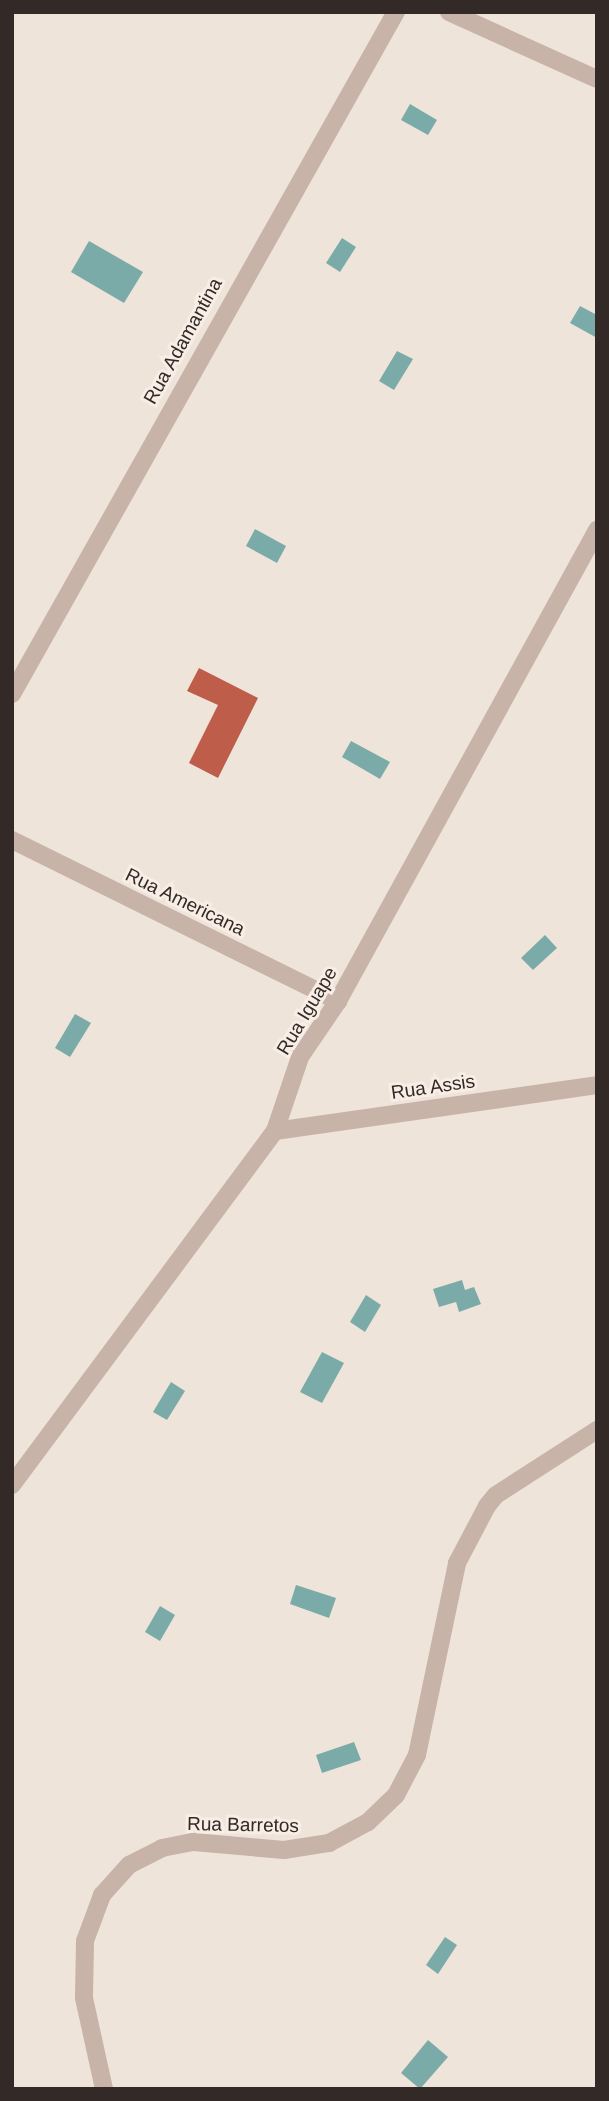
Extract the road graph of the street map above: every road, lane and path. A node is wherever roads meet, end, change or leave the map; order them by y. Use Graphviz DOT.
graph roads {
  1 [pos="396,12"];
  2 [pos="449,12"];
  3 [pos="597,79"];
  4 [pos="597,530"];
  5 [pos="12,694"];
  6 [pos="12,840"];
  7 [pos="338,1001"];
  8 [pos="597,1085"];
  9 [pos="275,1131"];
  10 [pos="597,1430"];
  11 [pos="12,1485"];
  12 [pos="104,2089"];
  1 -- 5 [label="street, Rua Adamantina"];
  2 -- 3 [label="street"];
  4 -- 7 [label="street, Rua Iguape"];
  6 -- 7 [label="street, Rua Americana"];
  7 -- 9 [label="street, Rua Iguape"];
  8 -- 9 [label="street, Rua Assis"];
  9 -- 11 [label="street, Rua Iguape"];
  10 -- 12 [label="street, Rua Barretos"];
}
